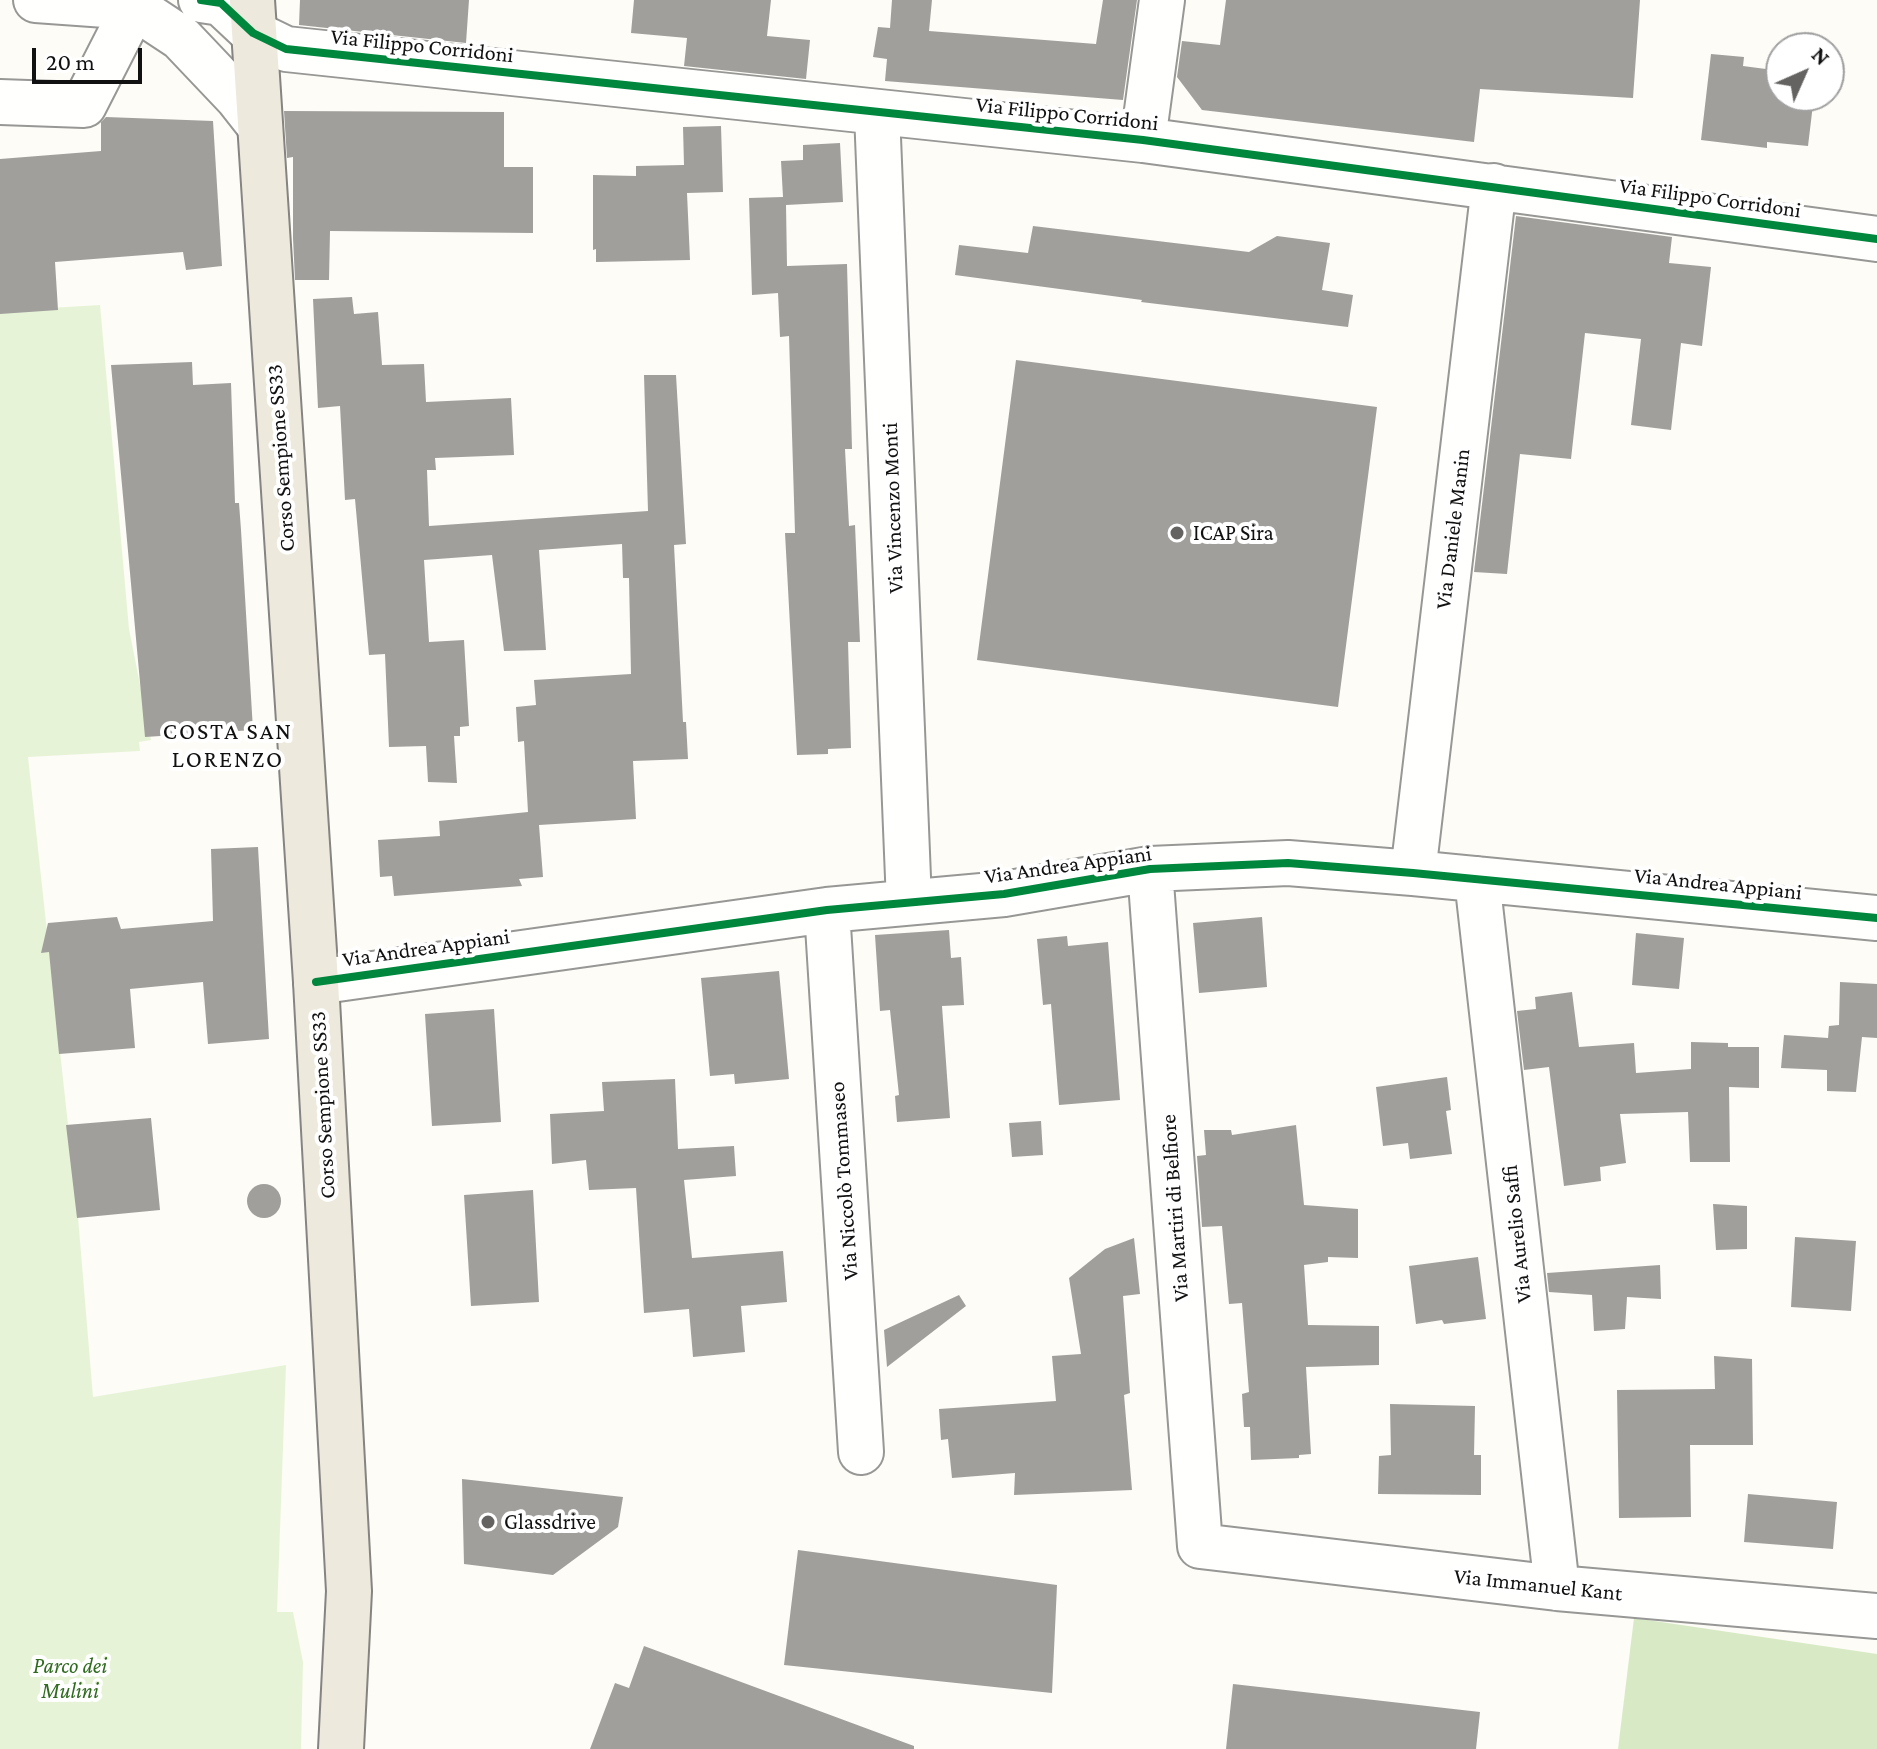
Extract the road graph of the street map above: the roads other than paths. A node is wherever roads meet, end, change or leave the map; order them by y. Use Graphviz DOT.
graph roads {
  1 [pos="36,0"];
  2 [pos="201,0"];
  3 [pos="1162,0"];
  4 [pos="156,11"];
  5 [pos="252,17"];
  6 [pos="0,102"];
  7 [pos="877,113"];
  8 [pos="259,125"];
  9 [pos="1143,140"];
  10 [pos="1494,186"];
  11 [pos="1877,239"];
  12 [pos="1150,869"];
  13 [pos="1413,873"];
  14 [pos="1477,879"];
  15 [pos="909,902"];
  16 [pos="827,910"];
  17 [pos="1877,918"];
  18 [pos="316,982"];
  19 [pos="861,1452"];
  20 [pos="1200,1546"];
  21 [pos="1557,1588"];
  22 [pos="1877,1616"];
  23 [pos="341,1749"];
  1 -- 4 [label="street"];
  2 -- 5 [label="street, Via Filippo Corridoni"];
  3 -- 9 [label="street"];
  4 -- 5 [label="street"];
  4 -- 6 [label="street"];
  4 -- 8 [label="street"];
  5 -- 7 [label="street, Via Filippo Corridoni"];
  5 -- 8 [label="main road, Corso Sempione SS33"];
  7 -- 9 [label="street, Via Filippo Corridoni"];
  7 -- 15 [label="street, Via Vincenzo Monti"];
  8 -- 18 [label="main road, Corso Sempione SS33"];
  9 -- 10 [label="street, Via Filippo Corridoni"];
  10 -- 11 [label="street, Via Filippo Corridoni"];
  10 -- 13 [label="street, Via Daniele Manin"];
  12 -- 13 [label="street, Via Andrea Appiani"];
  12 -- 15 [label="street, Via Andrea Appiani"];
  12 -- 20 [label="street, Via Martiri di Belfiore"];
  13 -- 14 [label="street, Via Andrea Appiani"];
  14 -- 17 [label="street, Via Andrea Appiani"];
  14 -- 21 [label="street, Via Aurelio Saffi"];
  15 -- 16 [label="street, Via Andrea Appiani"];
  16 -- 18 [label="street, Via Andrea Appiani"];
  16 -- 19 [label="street, Via Niccolò Tommaseo"];
  18 -- 23 [label="main road, Corso Sempione SS33"];
  20 -- 21 [label="street, Via Immanuel Kant"];
  21 -- 22 [label="street, Via Immanuel Kant"];
}
